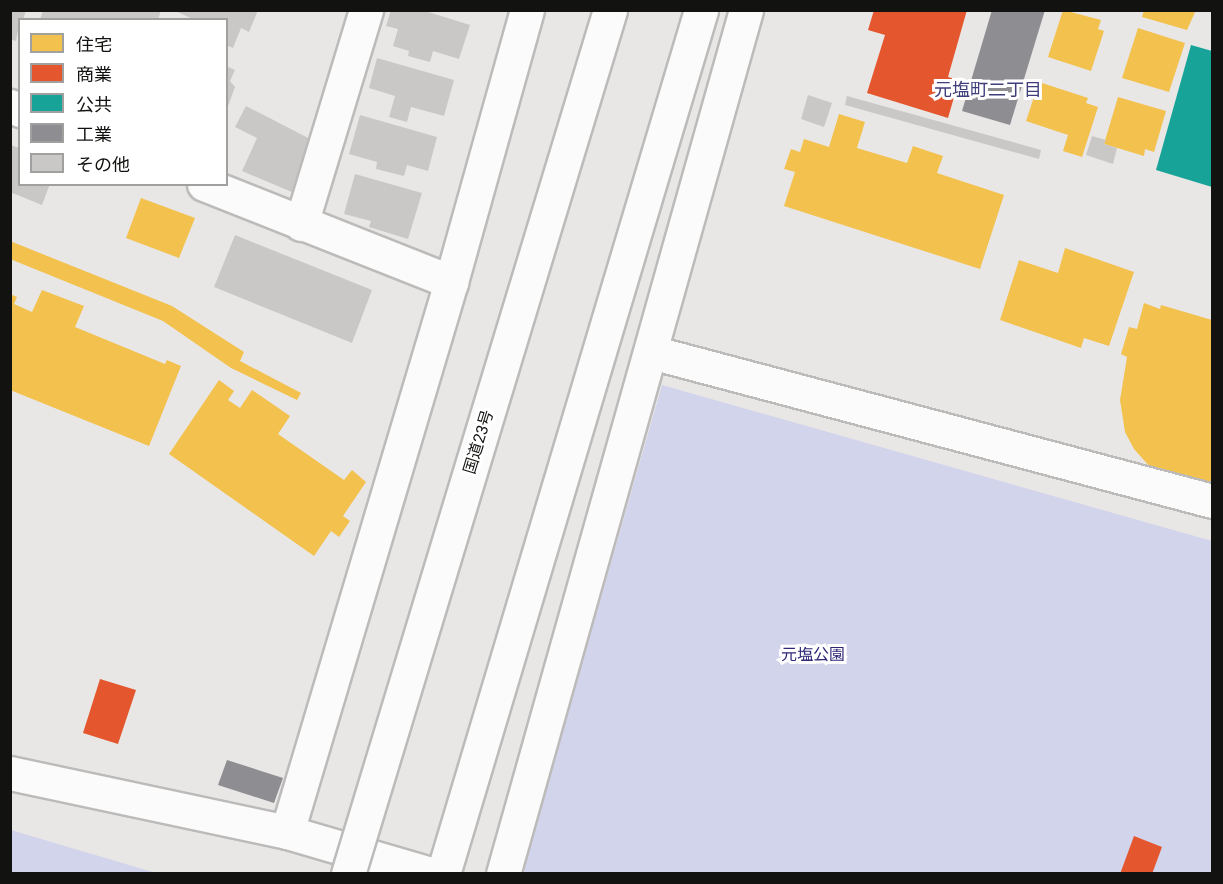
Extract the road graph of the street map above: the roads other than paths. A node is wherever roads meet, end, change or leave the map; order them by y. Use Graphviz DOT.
graph roads {
  1 [pos="366,10"];
  2 [pos="527,10"];
  3 [pos="610,10"];
  4 [pos="701,10"];
  5 [pos="746,10"];
  6 [pos="209,186"];
  7 [pos="300,224"];
  8 [pos="451,282"];
  9 [pos="651,352"];
  10 [pos="1212,501"];
  11 [pos="10,773"];
  12 [pos="287,832"];
  13 [pos="348,873"];
  14 [pos="431,873"];
  15 [pos="443,873"];
  16 [pos="503,873"];
  1 -- 7 [label="main road"];
  2 -- 8 [label="main road"];
  3 -- 13 [label="main road, 国道23号, bridge"];
  4 -- 15 [label="main road"];
  5 -- 9 [label="main road"];
  6 -- 7 [label="main road"];
  7 -- 8 [label="main road"];
  8 -- 12 [label="main road"];
  9 -- 10 [label="main road"];
  9 -- 16 [label="main road"];
  11 -- 12 [label="main road"];
  12 -- 14 [label="main road"];
}
